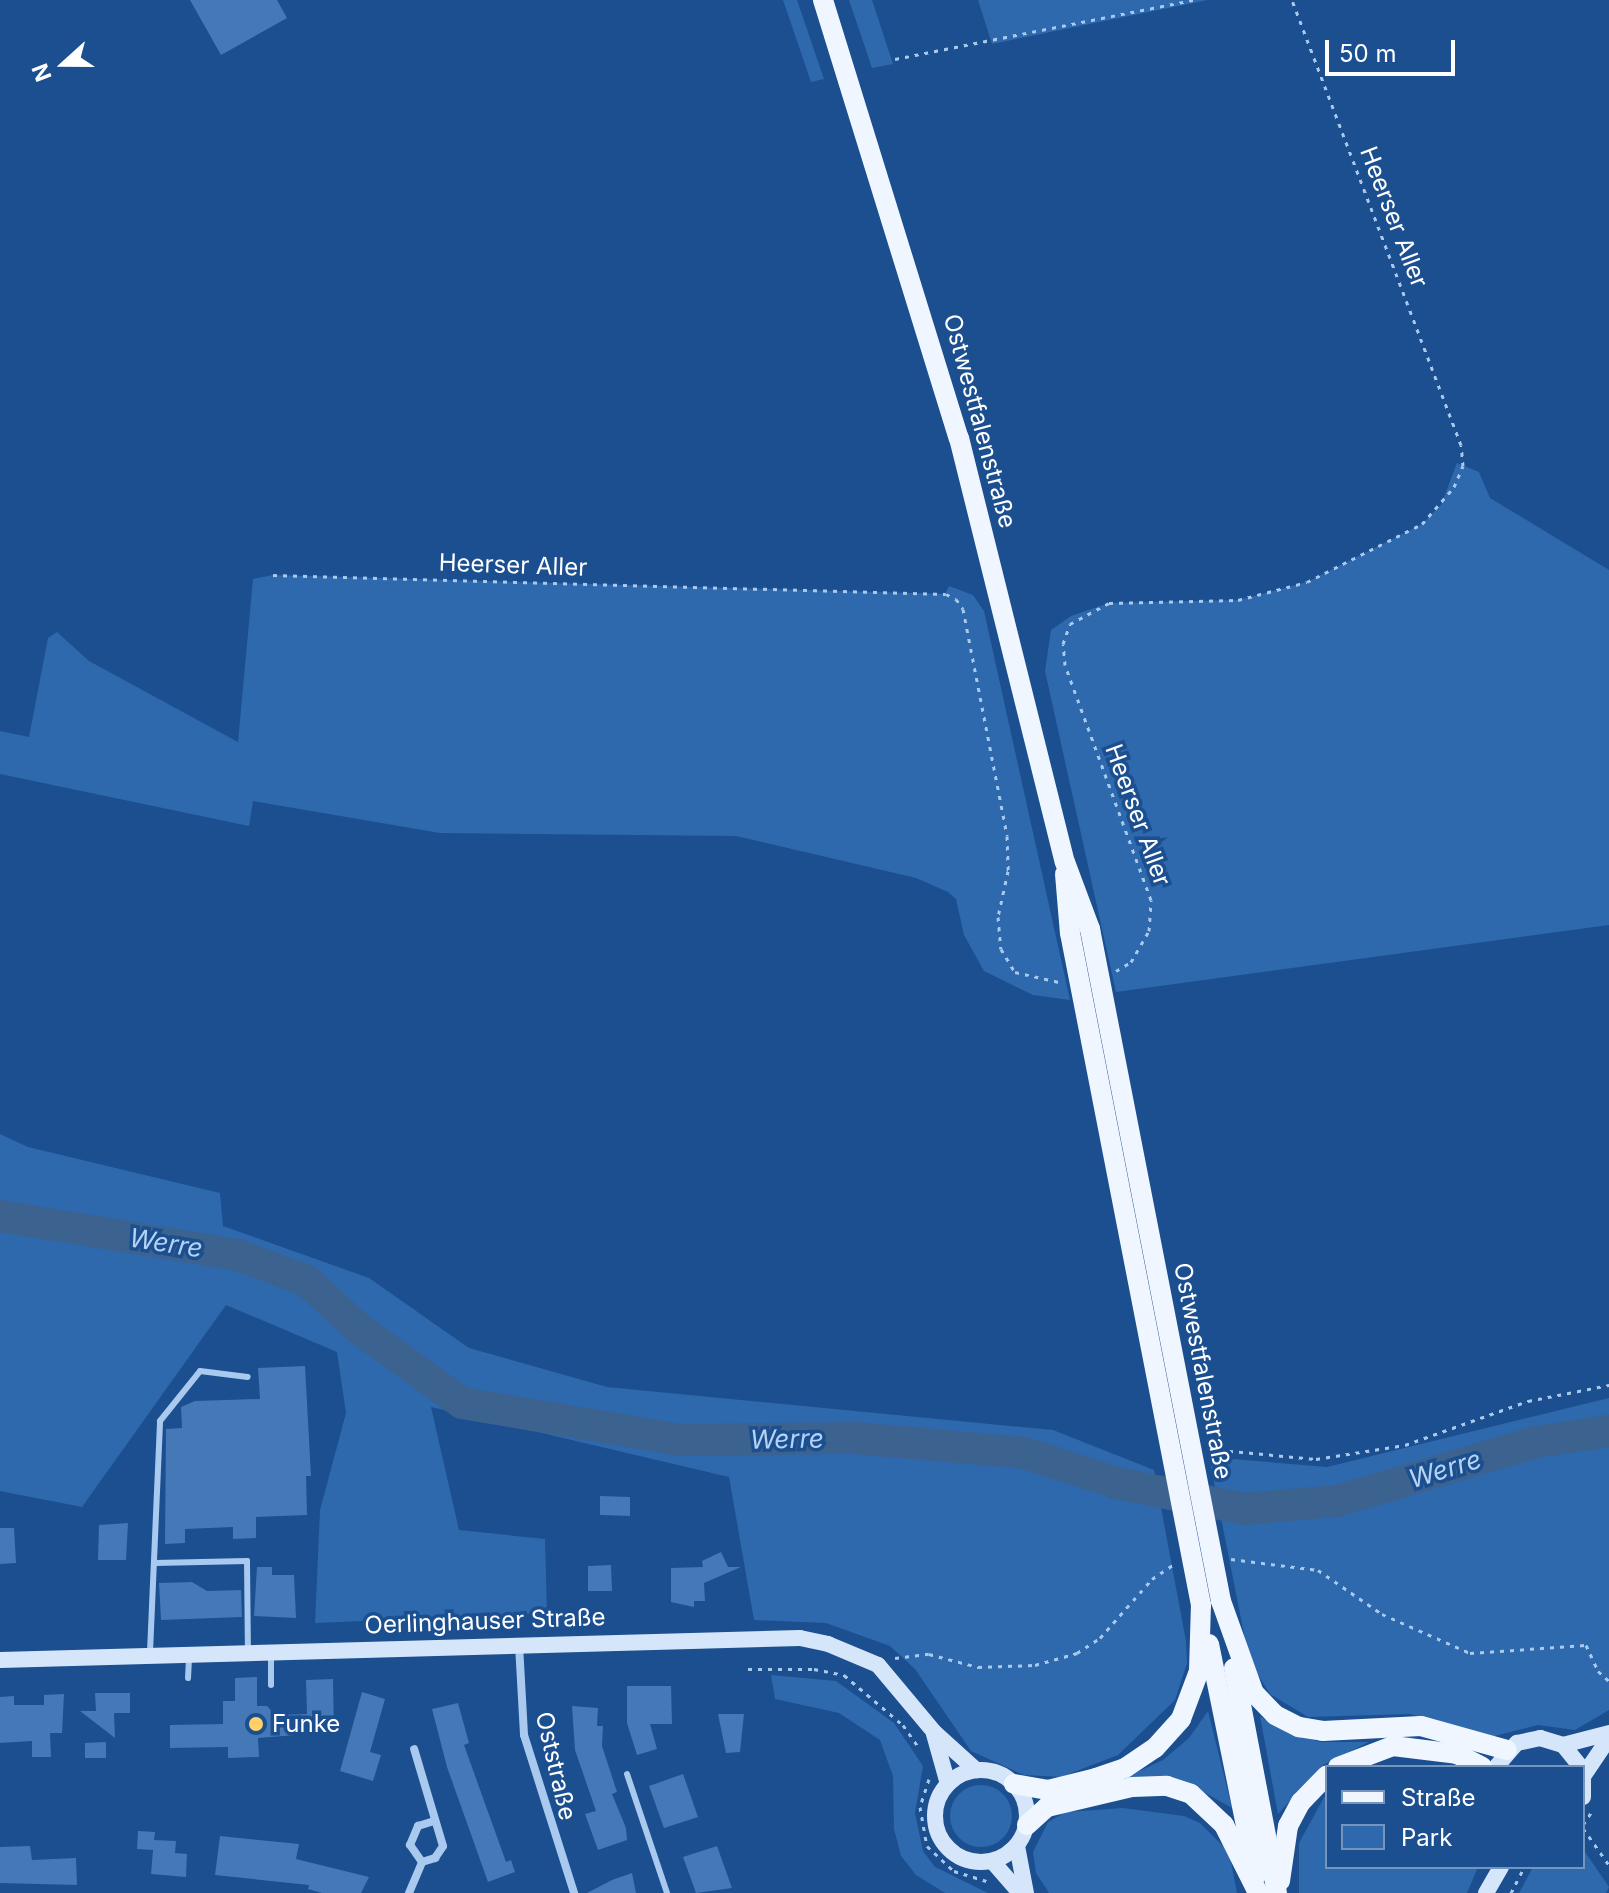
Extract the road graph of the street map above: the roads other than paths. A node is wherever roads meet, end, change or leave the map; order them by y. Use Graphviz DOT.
graph roads {
  1 [pos="823,0"];
  2 [pos="248,1377"];
  3 [pos="155,1563"];
  4 [pos="1211,1603"];
  5 [pos="519,1644"];
  6 [pos="271,1651"];
  7 [pos="248,1652"];
  8 [pos="189,1654"];
  9 [pos="150,1655"];
  10 [pos="0,1660"];
  11 [pos="188,1678"];
  12 [pos="271,1685"];
  13 [pos="934,1732"];
  14 [pos="1609,1736"];
  15 [pos="1563,1745"];
  16 [pos="414,1749"];
  17 [pos="1502,1759"];
  18 [pos="1343,1765"];
  19 [pos="1478,1765"];
  20 [pos="1578,1765"];
  21 [pos="1585,1768"];
  22 [pos="976,1770"];
  23 [pos="627,1774"];
  24 [pos="1325,1777"];
  25 [pos="948,1784"];
  26 [pos="1014,1784"];
  27 [pos="434,1821"];
  28 [pos="1027,1825"];
  29 [pos="1017,1846"];
  30 [pos="992,1861"];
  31 [pos="422,1862"];
  32 [pos="1499,1869"];
  33 [pos="409,1893"];
  34 [pos="574,1893"];
  35 [pos="667,1893"];
  36 [pos="1023,1893"];
  37 [pos="1259,1893"];
  38 [pos="1278,1893"];
  39 [pos="1486,1893"];
  1 -- 4 [label="main road, Ostwestfalenstraße, bridge"];
  2 -- 3 [label="lane"];
  3 -- 7 [label="lane"];
  3 -- 9 [label="lane"];
  4 -- 17 [label="main road"];
  4 -- 26 [label="main road"];
  4 -- 37 [label="main road, Ostwestfalenstraße"];
  4 -- 38 [label="main road, Ostwestfalenstraße"];
  5 -- 6 [label="main road, Oerlinghauser Straße"];
  5 -- 13 [label="main road, Oerlinghauser Straße"];
  5 -- 34 [label="street, Oststraße"];
  6 -- 7 [label="main road, Oerlinghauser Straße"];
  6 -- 12 [label="lane"];
  7 -- 8 [label="main road, Oerlinghauser Straße"];
  8 -- 9 [label="main road, Oerlinghauser Straße"];
  8 -- 11 [label="lane"];
  9 -- 10 [label="main road, Oerlinghauser Straße"];
  13 -- 22 [label="main road, Oerlinghauser Straße"];
  13 -- 25 [label="main road, Oerlinghauser Straße"];
  14 -- 15 [label="main road"];
  14 -- 21 [label="main road"];
  15 -- 17 [label="main road"];
  15 -- 20 [label="main road"];
  16 -- 27 [label="street"];
  18 -- 19 [label="main road"];
  22 -- 25 [label="main road"];
  22 -- 26 [label="main road"];
  23 -- 35 [label="lane"];
  24 -- 38 [label="main road"];
  25 -- 30 [label="main road"];
  26 -- 28 [label="main road"];
  27 -- 31 [label="street"];
  27 -- 31 [label="street"];
  28 -- 29 [label="main road"];
  28 -- 37 [label="main road"];
  29 -- 30 [label="main road"];
  29 -- 36 [label="main road"];
  30 -- 36 [label="main road"];
  31 -- 33 [label="street"];
  32 -- 39 [label="main road"];
}
